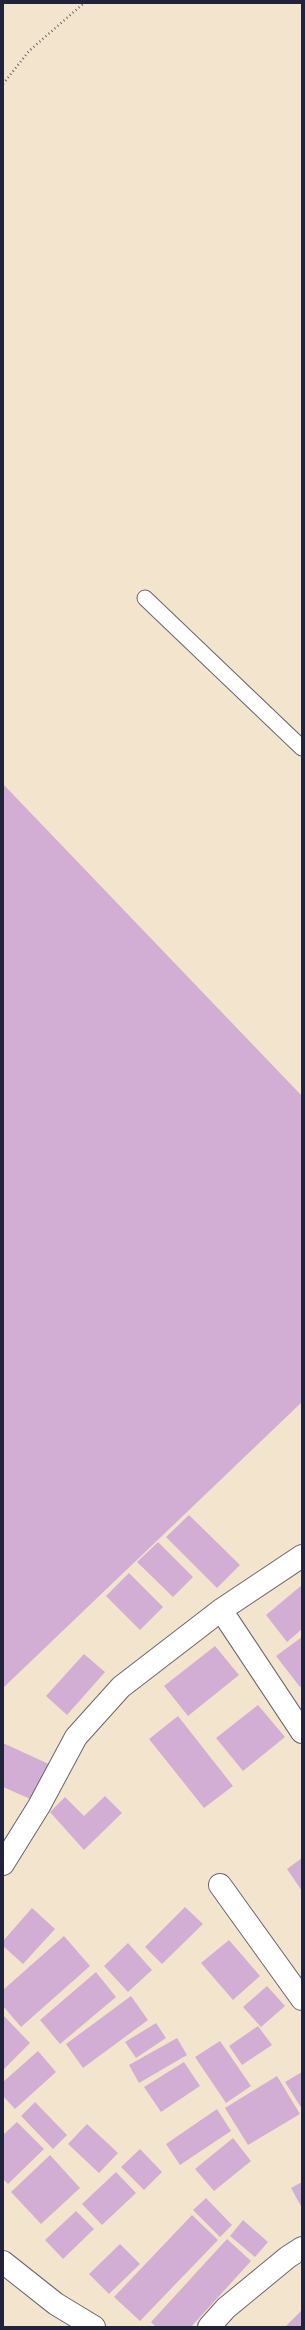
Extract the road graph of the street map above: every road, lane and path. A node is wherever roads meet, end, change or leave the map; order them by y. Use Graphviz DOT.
graph roads {
  1 [pos="84,3"];
  2 [pos="3,84"];
  3 [pos="145,598"];
  4 [pos="302,748"];
  5 [pos="302,1556"];
  6 [pos="221,1610"];
  7 [pos="302,1732"];
  8 [pos="3,1864"];
  9 [pos="220,1885"];
  10 [pos="302,1999"];
  11 [pos="302,2248"];
  12 [pos="3,2262"];
  13 [pos="94,2327"];
  14 [pos="209,2327"];
  1 -- 2 [label="path"];
  3 -- 4 [label="lane"];
  5 -- 6 [label="street"];
  6 -- 7 [label="street"];
  6 -- 8 [label="street"];
  9 -- 10 [label="street"];
  11 -- 14 [label="street"];
  12 -- 13 [label="street"];
}
